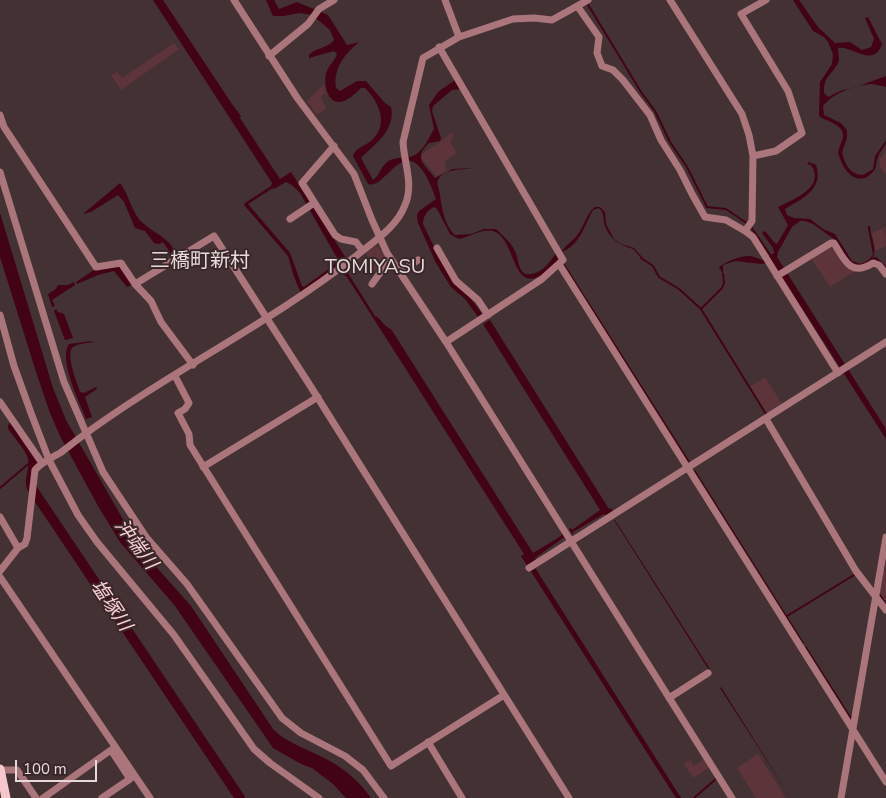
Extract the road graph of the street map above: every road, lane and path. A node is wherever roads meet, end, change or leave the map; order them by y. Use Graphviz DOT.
graph roads {
  1 [pos="234,0"];
  2 [pos="334,0"];
  3 [pos="444,0"];
  4 [pos="588,0"];
  5 [pos="670,0"];
  6 [pos="766,0"];
  7 [pos="578,6"];
  8 [pos="459,37"];
  9 [pos="439,47"];
  10 [pos="269,56"];
  11 [pos="0,115"];
  12 [pos="334,146"];
  13 [pos="753,156"];
  14 [pos="0,172"];
  15 [pos="314,203"];
  16 [pos="290,220"];
  17 [pos="745,231"];
  18 [pos="379,237"];
  19 [pos="437,248"];
  20 [pos="362,250"];
  21 [pos="392,260"];
  22 [pos="418,260"];
  23 [pos="559,264"];
  24 [pos="400,272"];
  25 [pos="886,274"];
  26 [pos="778,276"];
  27 [pos="135,284"];
  28 [pos="372,284"];
  29 [pos="0,315"];
  30 [pos="487,316"];
  31 [pos="267,317"];
  32 [pos="446,342"];
  33 [pos="886,342"];
  34 [pos="192,365"];
  35 [pos="838,373"];
  36 [pos="176,376"];
  37 [pos="318,397"];
  38 [pos="0,402"];
  39 [pos="766,419"];
  40 [pos="84,434"];
  41 [pos="49,459"];
  42 [pos="42,463"];
  43 [pos="203,467"];
  44 [pos="688,469"];
  45 [pos="0,517"];
  46 [pos="886,537"];
  47 [pos="570,540"];
  48 [pos="18,548"];
  49 [pos="529,568"];
  50 [pos="0,571"];
  51 [pos="0,577"];
  52 [pos="876,596"];
  53 [pos="886,610"];
  54 [pos="708,673"];
  55 [pos="504,695"];
  56 [pos="669,698"];
  57 [pos="853,730"];
  58 [pos="428,742"];
  59 [pos="0,769"];
  60 [pos="886,782"];
  61 [pos="839,797"];
  62 [pos="6,798"];
  63 [pos="36,798"];
  64 [pos="43,798"];
  65 [pos="102,798"];
  66 [pos="150,798"];
  67 [pos="319,798"];
  68 [pos="384,798"];
  69 [pos="462,798"];
  70 [pos="569,798"];
  71 [pos="732,798"];
  1 -- 10 [label="street"];
  2 -- 10 [label="street"];
  3 -- 8 [label="street"];
  4 -- 7 [label="street"];
  5 -- 13 [label="street"];
  6 -- 13 [label="street"];
  7 -- 8 [label="street"];
  7 -- 17 [label="street"];
  8 -- 9 [label="street"];
  9 -- 18 [label="street"];
  9 -- 23 [label="street"];
  10 -- 12 [label="street"];
  11 -- 27 [label="street"];
  12 -- 15 [label="street"];
  12 -- 18 [label="street"];
  13 -- 17 [label="street"];
  14 -- 40 [label="street"];
  15 -- 16 [label="street"];
  15 -- 20 [label="street"];
  17 -- 26 [label="street"];
  18 -- 20 [label="street"];
  18 -- 21 [label="street"];
  19 -- 30 [label="street"];
  20 -- 31 [label="street"];
  21 -- 24 [label="street"];
  21 -- 28 [label="street"];
  22 -- 24 [label="street"];
  23 -- 30 [label="street"];
  23 -- 44 [label="street"];
  24 -- 32 [label="street"];
  25 -- 26 [label="street"];
  26 -- 35 [label="street"];
  27 -- 31 [label="street"];
  27 -- 34 [label="street"];
  29 -- 41 [label="street"];
  30 -- 32 [label="street"];
  31 -- 34 [label="street"];
  31 -- 37 [label="street"];
  32 -- 47 [label="street"];
  33 -- 35 [label="street"];
  34 -- 36 [label="street"];
  35 -- 39 [label="street"];
  36 -- 40 [label="street"];
  36 -- 43 [label="street"];
  37 -- 43 [label="street"];
  37 -- 55 [label="street"];
  38 -- 42 [label="street"];
  39 -- 44 [label="street"];
  39 -- 52 [label="street"];
  40 -- 41 [label="street"];
  40 -- 68 [label="street"];
  41 -- 42 [label="street"];
  41 -- 67 [label="street"];
  42 -- 48 [label="street"];
  43 -- 58 [label="street"];
  44 -- 47 [label="street"];
  44 -- 57 [label="street"];
  45 -- 48 [label="street"];
  46 -- 52 [label="street"];
  47 -- 49 [label="street"];
  47 -- 56 [label="street"];
  48 -- 50 [label="street"];
  51 -- 66 [label="street"];
  52 -- 53 [label="street"];
  52 -- 57 [label="street"];
  54 -- 56 [label="street"];
  55 -- 58 [label="street"];
  55 -- 70 [label="street"];
  56 -- 71 [label="street"];
  57 -- 60 [label="street"];
  57 -- 61 [label="street"];
  58 -- 69 [label="street"];
  59 -- 62 [label="main road"];
  59 -- 63 [label="street"];
  64 -- 65 [label="street"];
}
